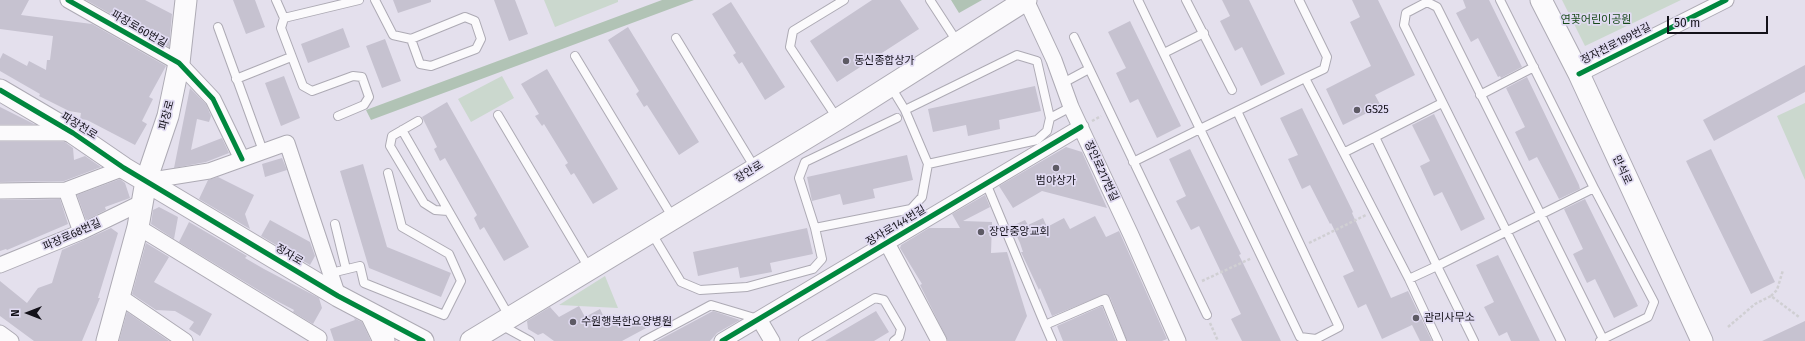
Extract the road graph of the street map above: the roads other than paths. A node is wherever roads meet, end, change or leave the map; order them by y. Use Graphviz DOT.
graph roads {
  1 [pos="68,0"];
  2 [pos="186,0"];
  3 [pos="276,0"];
  4 [pos="359,0"];
  5 [pos="375,0"];
  6 [pos="844,0"];
  7 [pos="930,0"];
  8 [pos="1026,0"];
  9 [pos="1138,0"];
  10 [pos="1186,0"];
  11 [pos="1299,0"];
  12 [pos="1500,0"];
  13 [pos="1541,0"];
  14 [pos="1726,0"];
  15 [pos="330,3"];
  16 [pos="284,18"];
  17 [pos="218,27"];
  18 [pos="1204,33"];
  19 [pos="1074,37"];
  20 [pos="676,38"];
  21 [pos="411,39"];
  22 [pos="958,44"];
  23 [pos="1164,53"];
  24 [pos="575,56"];
  25 [pos="291,57"];
  26 [pos="179,63"];
  27 [pos="1534,67"];
  28 [pos="1089,69"];
  29 [pos="1579,74"];
  30 [pos="1305,78"];
  31 [pos="236,79"];
  32 [pos="1063,83"];
  33 [pos="890,86"];
  34 [pos="0,90"];
  35 [pos="1232,90"];
  36 [pos="1480,94"];
  37 [pos="1442,103"];
  38 [pos="1071,106"];
  39 [pos="905,110"];
  40 [pos="1237,111"];
  41 [pos="498,115"];
  42 [pos="338,116"];
  43 [pos="897,118"];
  44 [pos="1050,118"];
  45 [pos="838,119"];
  46 [pos="418,121"];
  47 [pos="1081,127"];
  48 [pos="1200,129"];
  49 [pos="402,130"];
  50 [pos="0,133"];
  51 [pos="73,133"];
  52 [pos="1375,137"];
  53 [pos="263,151"];
  54 [pos="1345,152"];
  55 [pos="242,159"];
  56 [pos="1133,162"];
  57 [pos="928,164"];
  58 [pos="124,168"];
  59 [pos="755,168"];
  60 [pos="388,173"];
  61 [pos="146,181"];
  62 [pos="986,183"];
  63 [pos="1594,188"];
  64 [pos="0,190"];
  65 [pos="66,190"];
  66 [pos="142,202"];
  67 [pos="448,211"];
  68 [pos="1541,215"];
  69 [pos="673,218"];
  70 [pos="335,224"];
  71 [pos="138,227"];
  72 [pos="814,228"];
  73 [pos="651,231"];
  74 [pos="81,232"];
  75 [pos="1507,232"];
  76 [pos="887,243"];
  77 [pos="0,265"];
  78 [pos="1437,266"];
  79 [pos="589,268"];
  80 [pos="346,269"];
  81 [pos="331,273"];
  82 [pos="1409,279"];
  83 [pos="119,296"];
  84 [pos="338,296"];
  85 [pos="371,314"];
  86 [pos="1207,315"];
  87 [pos="759,319"];
  88 [pos="1045,325"];
  89 [pos="490,330"];
  90 [pos="0,333"];
  91 [pos="1601,340"];
  92 [pos="11,341"];
  93 [pos="107,341"];
  94 [pos="185,341"];
  95 [pos="317,341"];
  96 [pos="384,341"];
  97 [pos="424,341"];
  98 [pos="530,341"];
  99 [pos="644,341"];
  100 [pos="722,341"];
  101 [pos="772,341"];
  102 [pos="803,341"];
  103 [pos="894,341"];
  104 [pos="939,341"];
  105 [pos="1052,341"];
  106 [pos="1122,341"];
  107 [pos="1178,341"];
  108 [pos="1438,341"];
  109 [pos="1474,341"];
  110 [pos="1561,341"];
  111 [pos="1702,341"];
  1 -- 26 [label="street, 파장로60번길"];
  2 -- 26 [label="main road, 파장로"];
  3 -- 16 [label="lane"];
  4 -- 15 [label="lane"];
  5 -- 21 [label="lane"];
  6 -- 45 [label="lane"];
  7 -- 22 [label="lane"];
  8 -- 22 [label="main road, 장안로"];
  8 -- 32 [label="street, 장안로217번길"];
  9 -- 23 [label="lane"];
  10 -- 18 [label="lane"];
  11 -- 30 [label="lane"];
  12 -- 27 [label="lane"];
  13 -- 29 [label="main road, 만석로"];
  14 -- 29 [label="street, 정자천로189번길"];
  15 -- 16 [label="lane"];
  16 -- 25 [label="lane"];
  17 -- 31 [label="lane"];
  18 -- 23 [label="lane"];
  18 -- 35 [label="lane"];
  19 -- 28 [label="lane"];
  20 -- 59 [label="lane"];
  21 -- 21 [label="lane"];
  22 -- 33 [label="main road, 장안로"];
  23 -- 48 [label="lane"];
  24 -- 69 [label="lane"];
  25 -- 31 [label="lane"];
  25 -- 42 [label="lane"];
  26 -- 55 [label="street, 파장로60번길"];
  26 -- 61 [label="main road, 파장로"];
  27 -- 36 [label="lane"];
  27 -- 63 [label="lane"];
  28 -- 32 [label="lane"];
  28 -- 56 [label="lane"];
  29 -- 111 [label="main road, 만석로"];
  30 -- 40 [label="lane"];
  30 -- 54 [label="lane"];
  31 -- 53 [label="lane"];
  32 -- 38 [label="street, 장안로217번길"];
  33 -- 39 [label="lane"];
  33 -- 45 [label="main road, 장안로"];
  34 -- 51 [label="main road, 파장천로"];
  36 -- 37 [label="lane"];
  36 -- 68 [label="lane"];
  37 -- 52 [label="lane"];
  37 -- 75 [label="lane"];
  38 -- 44 [label="lane"];
  38 -- 47 [label="street, 장안로217번길"];
  39 -- 44 [label="lane"];
  39 -- 57 [label="lane"];
  40 -- 48 [label="lane"];
  40 -- 48 [label="lane"];
  41 -- 79 [label="lane"];
  43 -- 72 [label="lane"];
  44 -- 57 [label="lane"];
  45 -- 59 [label="main road, 장안로"];
  46 -- 49 [label="lane"];
  47 -- 62 [label="street, 정자로144번길"];
  47 -- 107 [label="street, 장안로217번길"];
  48 -- 56 [label="lane"];
  49 -- 67 [label="lane"];
  49 -- 67 [label="lane"];
  50 -- 51 [label="street"];
  51 -- 58 [label="main road, 파장천로"];
  52 -- 54 [label="lane"];
  52 -- 78 [label="lane"];
  53 -- 55 [label="street"];
  53 -- 81 [label="street"];
  54 -- 82 [label="lane"];
  55 -- 61 [label="street"];
  56 -- 86 [label="lane"];
  57 -- 72 [label="lane"];
  58 -- 61 [label="main road, 파장천로"];
  58 -- 65 [label="street"];
  59 -- 69 [label="main road, 장안로"];
  60 -- 80 [label="lane"];
  61 -- 66 [label="main road, 파장로"];
  61 -- 84 [label="main road, 정자로"];
  62 -- 76 [label="street, 정자로144번길"];
  62 -- 88 [label="lane"];
  63 -- 68 [label="lane"];
  63 -- 91 [label="lane"];
  64 -- 65 [label="street"];
  65 -- 74 [label="street"];
  66 -- 71 [label="main road, 파장로"];
  66 -- 74 [label="street, 파장로68번길"];
  67 -- 89 [label="lane"];
  68 -- 75 [label="lane"];
  68 -- 91 [label="lane"];
  69 -- 73 [label="main road, 장안로"];
  70 -- 80 [label="lane"];
  71 -- 83 [label="main road, 파장로"];
  71 -- 95 [label="street"];
  72 -- 73 [label="lane"];
  73 -- 79 [label="main road, 장안로"];
  74 -- 77 [label="street, 파장로68번길"];
  75 -- 78 [label="lane"];
  75 -- 110 [label="lane"];
  76 -- 87 [label="street, 정자로144번길"];
  76 -- 104 [label="street, 정자로144번길"];
  78 -- 82 [label="lane"];
  78 -- 109 [label="lane"];
  79 -- 89 [label="main road, 장안로"];
  80 -- 81 [label="lane"];
  81 -- 84 [label="street"];
  82 -- 108 [label="lane"];
  83 -- 93 [label="main road, 파장로"];
  83 -- 94 [label="street"];
  84 -- 85 [label="main road, 정자로"];
  85 -- 96 [label="main road"];
  85 -- 97 [label="main road, 정자로"];
  87 -- 99 [label="lane"];
  87 -- 100 [label="street, 정자로144번길"];
  87 -- 101 [label="street"];
  88 -- 105 [label="lane"];
  88 -- 106 [label="lane"];
  89 -- 98 [label="lane"];
  90 -- 92 [label="street"];
  102 -- 103 [label="lane"];
}
